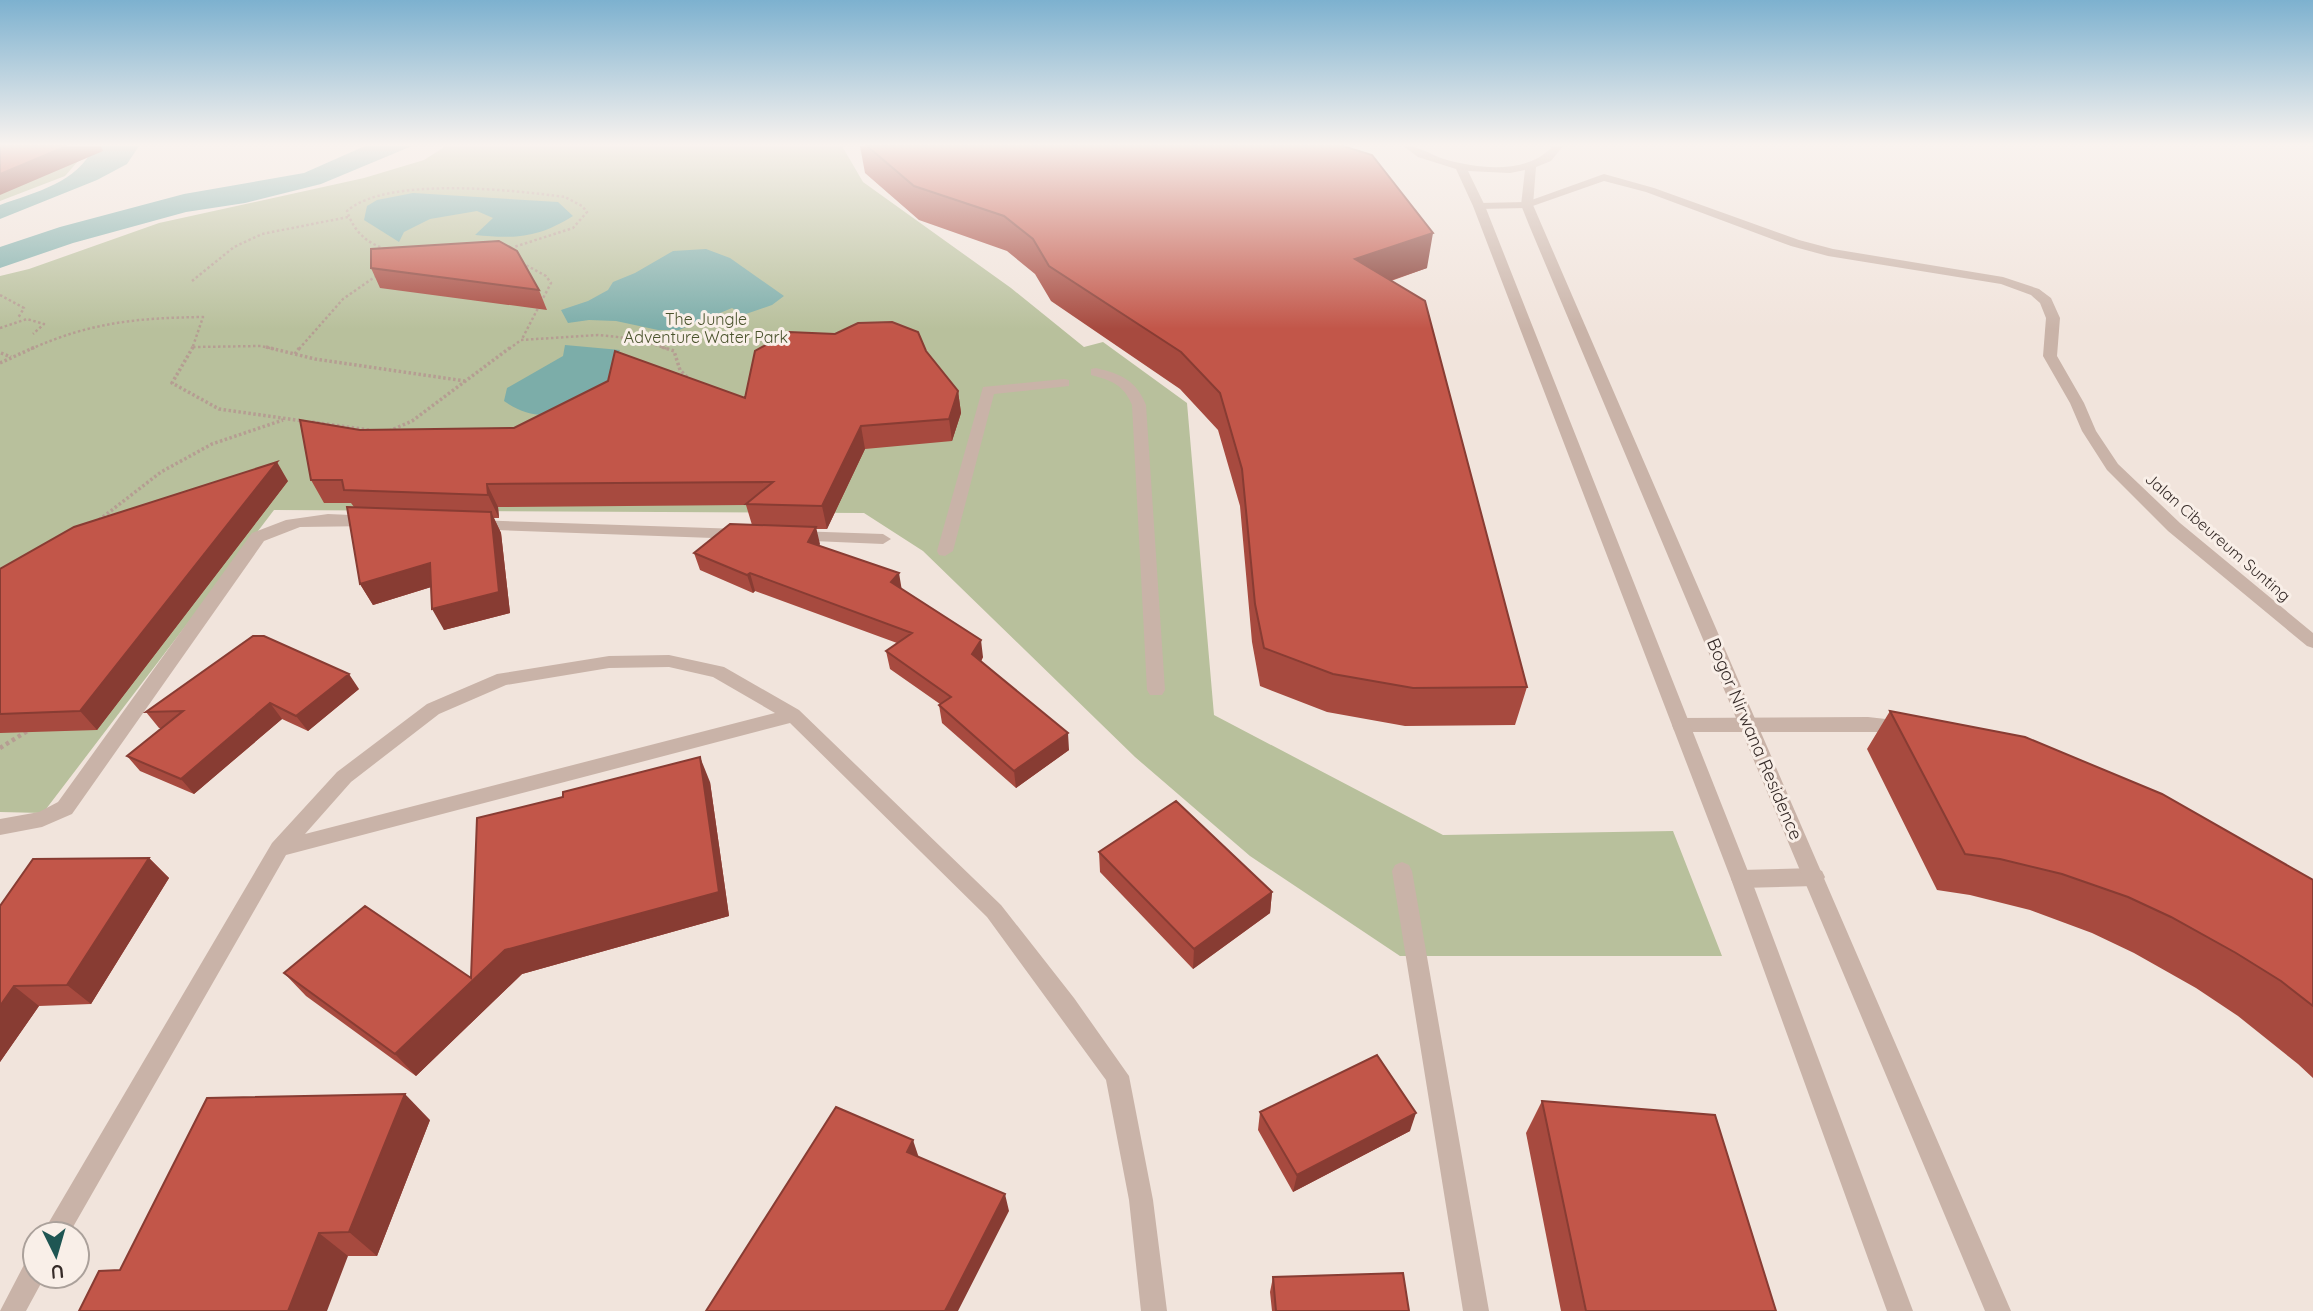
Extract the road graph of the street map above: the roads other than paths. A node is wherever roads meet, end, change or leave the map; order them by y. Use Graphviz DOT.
graph roads {
  1 [pos="1479,207"];
  2 [pos="1528,207"];
  3 [pos="1697,207"];
  4 [pos="1096,372"];
  5 [pos="1064,383"];
  6 [pos="390,522"];
  7 [pos="458,524"];
  8 [pos="883,539"];
  9 [pos="945,551"];
  10 [pos="2313,642"];
  11 [pos="1156,690"];
  12 [pos="793,715"];
  13 [pos="1748,724"];
  14 [pos="1681,725"];
  15 [pos="1922,728"];
  16 [pos="0,827"];
  17 [pos="279,849"];
  18 [pos="1402,871"];
  19 [pos="1815,877"];
  20 [pos="1741,880"];
  21 [pos="63,1220"];
  22 [pos="24,1290"];
  23 [pos="1153,1310"];
  24 [pos="12,1311"];
  25 [pos="1476,1311"];
  26 [pos="1900,1311"];
  27 [pos="1998,1311"];
  1 -- 14 [label="street"];
  2 -- 13 [label="street, Bogor Nirwana Residence"];
  3 -- 10 [label="street, Jalan Cibeureum Sunting"];
  4 -- 11 [label="street"];
  5 -- 9 [label="street"];
  6 -- 16 [label="street"];
  7 -- 8 [label="street"];
  12 -- 17 [label="street"];
  12 -- 17 [label="street"];
  12 -- 23 [label="street"];
  13 -- 14 [label="street"];
  13 -- 15 [label="street"];
  13 -- 19 [label="street, Bogor Nirwana Residence"];
  14 -- 20 [label="street"];
  17 -- 21 [label="street"];
  18 -- 25 [label="street"];
  19 -- 20 [label="street"];
  19 -- 27 [label="street, Bogor Nirwana Residence"];
  20 -- 26 [label="street"];
  22 -- 24 [label="street"];
}
